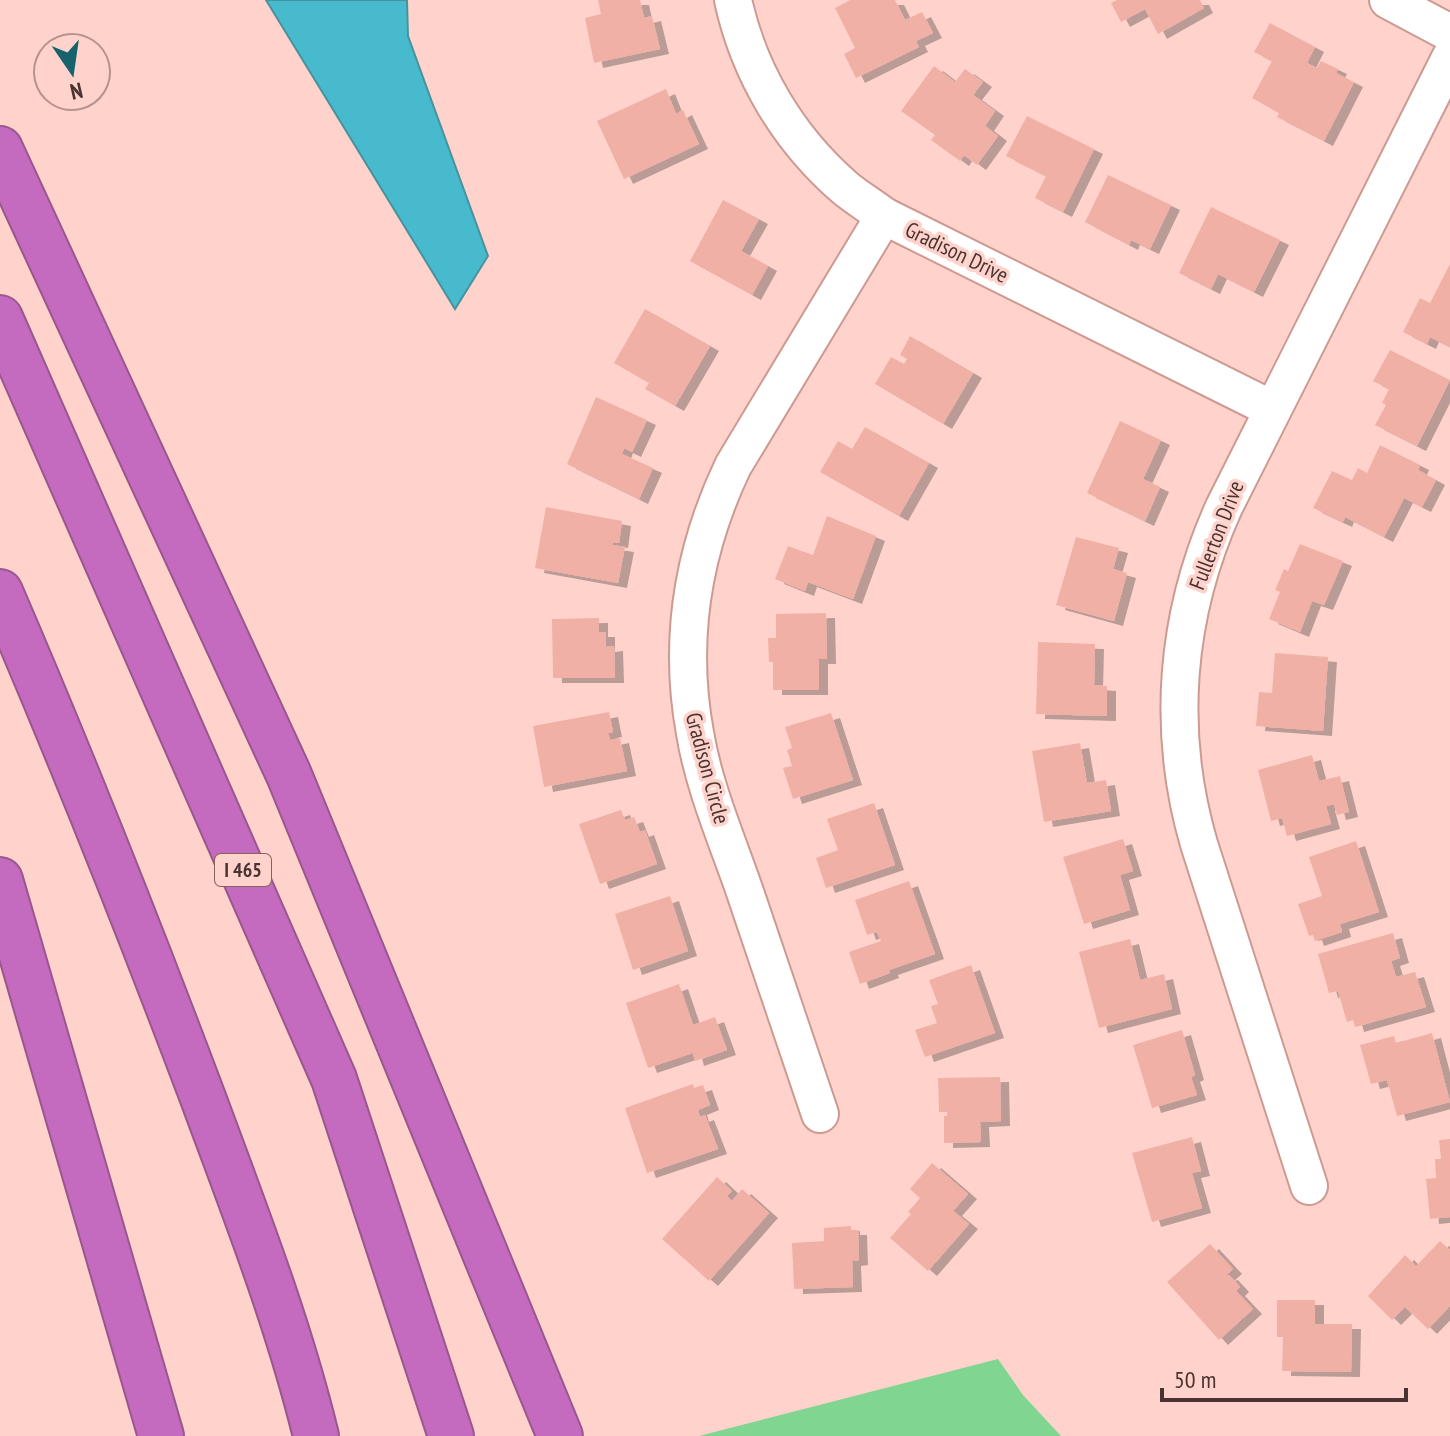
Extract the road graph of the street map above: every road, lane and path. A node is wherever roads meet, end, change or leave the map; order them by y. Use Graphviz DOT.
graph roads {
  1 [pos="733,0"];
  2 [pos="1388,0"];
  3 [pos="1450,33"];
  4 [pos="1450,58"];
  5 [pos="0,149"];
  6 [pos="884,216"];
  7 [pos="0,318"];
  8 [pos="1272,409"];
  9 [pos="0,592"];
  10 [pos="0,880"];
  11 [pos="820,1114"];
  12 [pos="1309,1186"];
  13 [pos="161,1436"];
  14 [pos="316,1436"];
  15 [pos="451,1436"];
  16 [pos="560,1436"];
  1 -- 6 [label="street, Gradison Drive"];
  2 -- 3 [label="street"];
  4 -- 8 [label="street, Fullerton Drive"];
  5 -- 16 [label="highway"];
  6 -- 8 [label="street, Gradison Drive"];
  6 -- 11 [label="street, Gradison Circle"];
  7 -- 15 [label="highway, I 465"];
  8 -- 12 [label="street, Fullerton Drive"];
  9 -- 14 [label="highway"];
  10 -- 13 [label="highway"];
}
